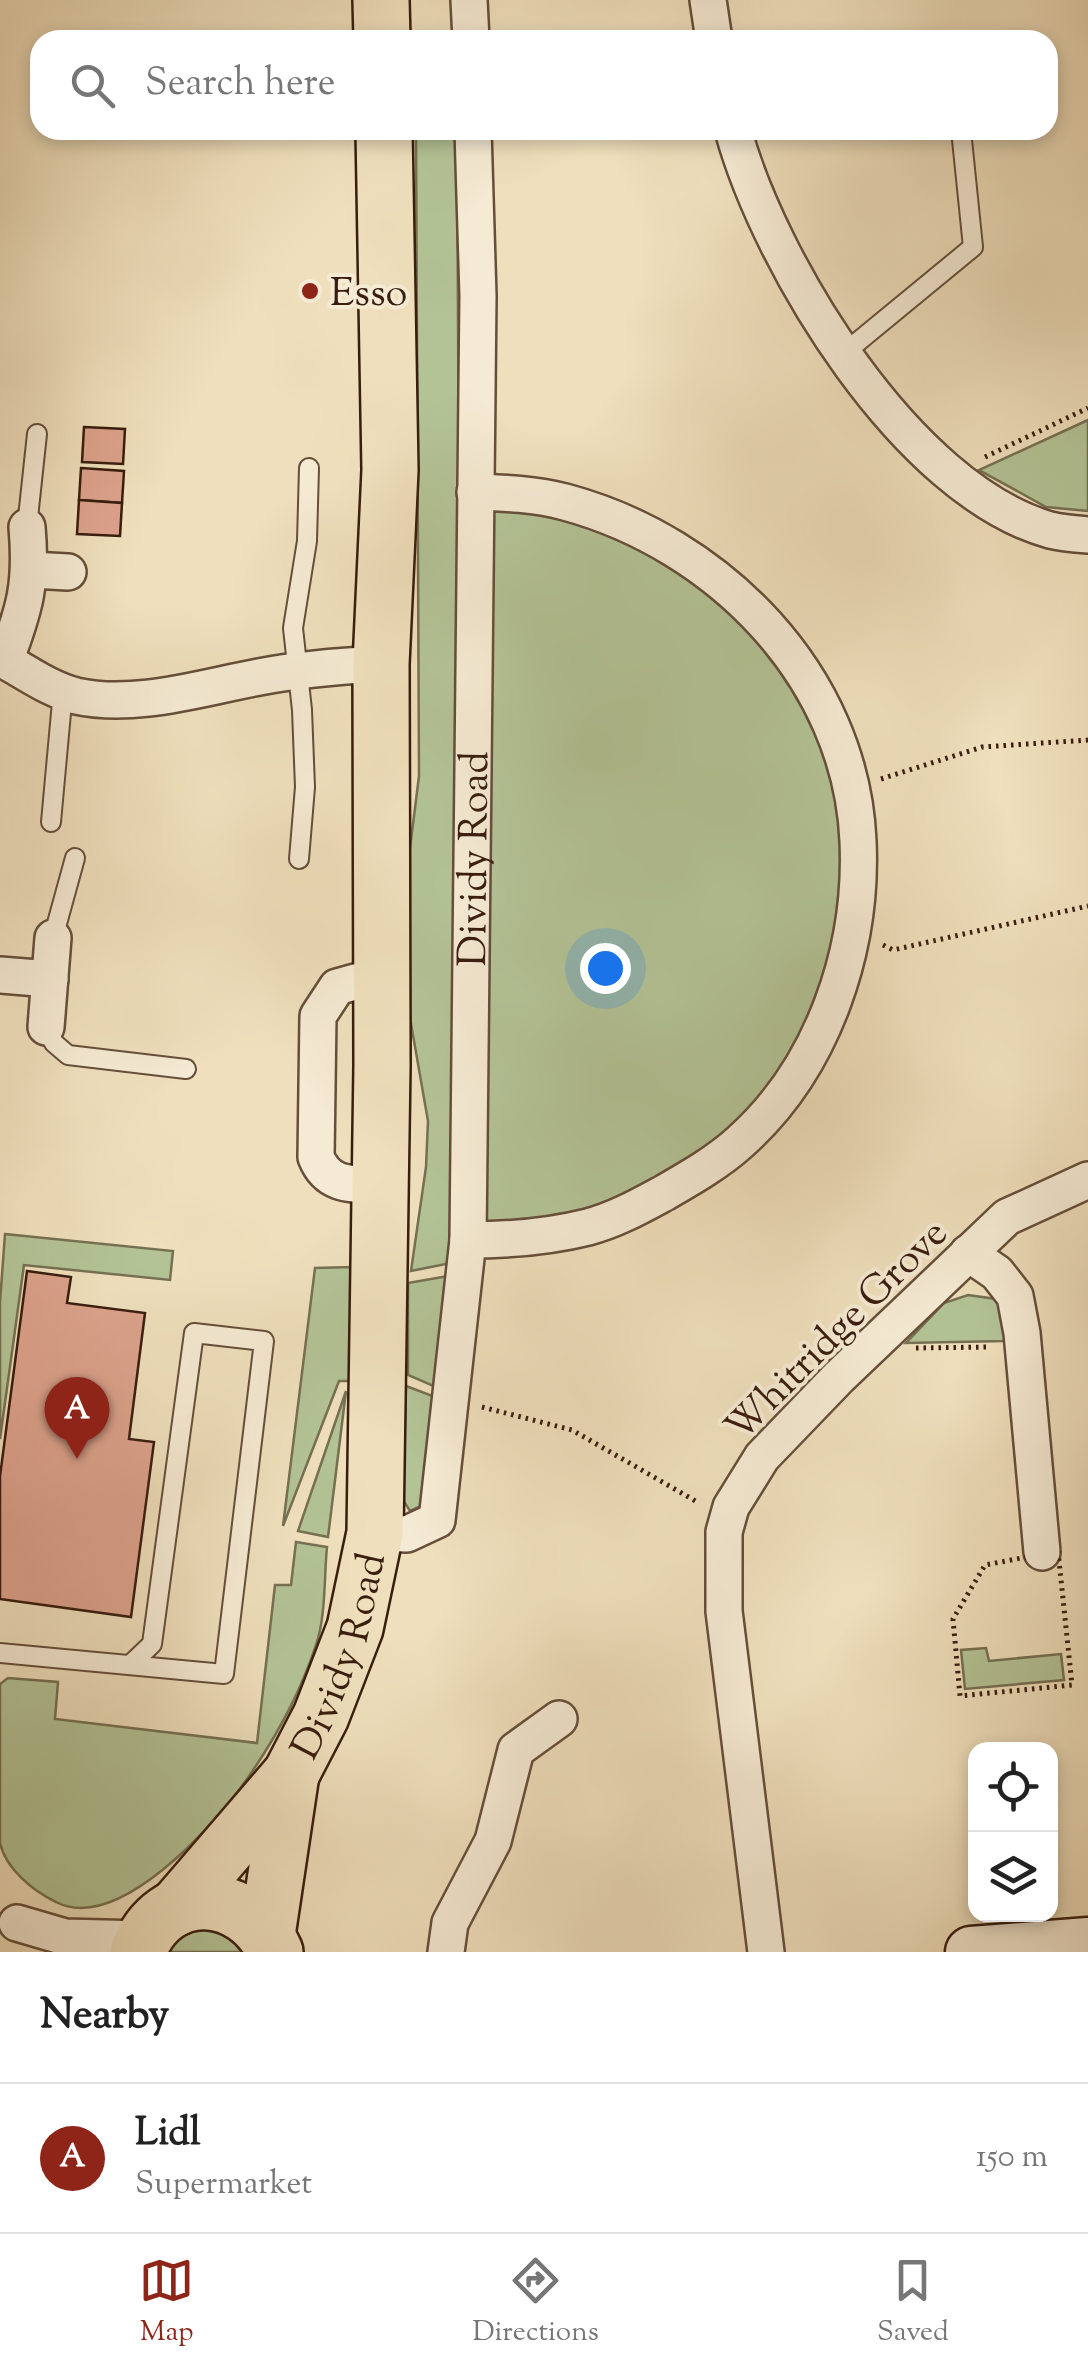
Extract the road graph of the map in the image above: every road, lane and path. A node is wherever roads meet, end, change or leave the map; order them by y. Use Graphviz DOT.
graph roads {
  1 [pos="381,0"];
  2 [pos="470,0"];
  3 [pos="708,0"];
  4 [pos="382,30"];
  5 [pos="470,30"];
  6 [pos="712,30"];
  7 [pos="384,140"];
  8 [pos="473,140"];
  9 [pos="736,140"];
  10 [pos="963,140"];
  11 [pos="843,354"];
  12 [pos="1088,408"];
  13 [pos="37,434"];
  14 [pos="309,468"];
  15 [pos="950,474"];
  16 [pos="474,492"];
  17 [pos="27,527"];
  18 [pos="1088,536"];
  19 [pos="31,570"];
  20 [pos="68,572"];
  21 [pos="3,659"];
  22 [pos="381,664"];
  23 [pos="297,670"];
  24 [pos="63,691"];
  25 [pos="1088,740"];
  26 [pos="850,789"];
  27 [pos="51,822"];
  28 [pos="75,858"];
  29 [pos="299,859"];
  30 [pos="1088,906"];
  31 [pos="853,931"];
  32 [pos="53,938"];
  33 [pos="0,976"];
  34 [pos="50,978"];
  35 [pos="46,1027"];
  36 [pos="186,1069"];
  37 [pos="1088,1180"];
  38 [pos="468,1240"];
  39 [pos="968,1253"];
  40 [pos="1023,1347"];
  41 [pos="869,1348"];
  42 [pos="450,1398"];
  43 [pos="728,1520"];
  44 [pos="374,1533"];
  45 [pos="1034,1555"];
  46 [pos="0,1652"];
  47 [pos="130,1665"];
  48 [pos="558,1719"];
  49 [pos="291,1774"];
  50 [pos="8,1914"];
  51 [pos="152,1933"];
  52 [pos="271,1943"];
  53 [pos="1088,1943"];
  54 [pos="48,1952"];
  55 [pos="446,1952"];
  56 [pos="766,1952"];
  57 [pos="971,1952"];
  1 -- 4 [label="main road"];
  2 -- 5 [label="street"];
  3 -- 6 [label="street"];
  7 -- 22 [label="main road, Dividy Road"];
  8 -- 16 [label="street, Dividy Road"];
  9 -- 11 [label="street"];
  10 -- 11 [label="lane"];
  11 -- 15 [label="street"];
  12 -- 15 [label="path"];
  13 -- 17 [label="lane"];
  14 -- 23 [label="lane"];
  15 -- 18 [label="street"];
  16 -- 26 [label="street"];
  16 -- 38 [label="street, Dividy Road"];
  17 -- 19 [label="street"];
  19 -- 20 [label="street"];
  19 -- 21 [label="street"];
  21 -- 24 [label="street"];
  22 -- 23 [label="street"];
  22 -- 44 [label="main road, Dividy Road"];
  23 -- 24 [label="street"];
  23 -- 29 [label="lane"];
  24 -- 27 [label="lane"];
  25 -- 26 [label="path"];
  26 -- 31 [label="street"];
  28 -- 32 [label="lane"];
  30 -- 31 [label="path"];
  31 -- 38 [label="street"];
  32 -- 34 [label="street"];
  33 -- 34 [label="street"];
  34 -- 35 [label="street"];
  35 -- 36 [label="lane"];
  37 -- 39 [label="street, Whitridge Grove"];
  38 -- 42 [label="street, Dividy Road"];
  39 -- 40 [label="street"];
  39 -- 41 [label="street, Whitridge Grove"];
  40 -- 41 [label="path"];
  40 -- 45 [label="street"];
  41 -- 43 [label="street, Whitridge Grove"];
  42 -- 43 [label="path"];
  42 -- 44 [label="street, Dividy Road"];
  43 -- 56 [label="street, Whitridge Grove"];
  44 -- 49 [label="main road, Dividy Road"];
  45 -- 45 [label="path"];
  46 -- 47 [label="lane"];
  47 -- 47 [label="lane"];
  48 -- 55 [label="street"];
  49 -- 51 [label="main road, Dividy Road"];
  49 -- 52 [label="main road, Dividy Road"];
  50 -- 51 [label="street"];
  50 -- 54 [label="street"];
  51 -- 52 [label="main road, Dividy Road"];
  53 -- 57 [label="street"];
}
